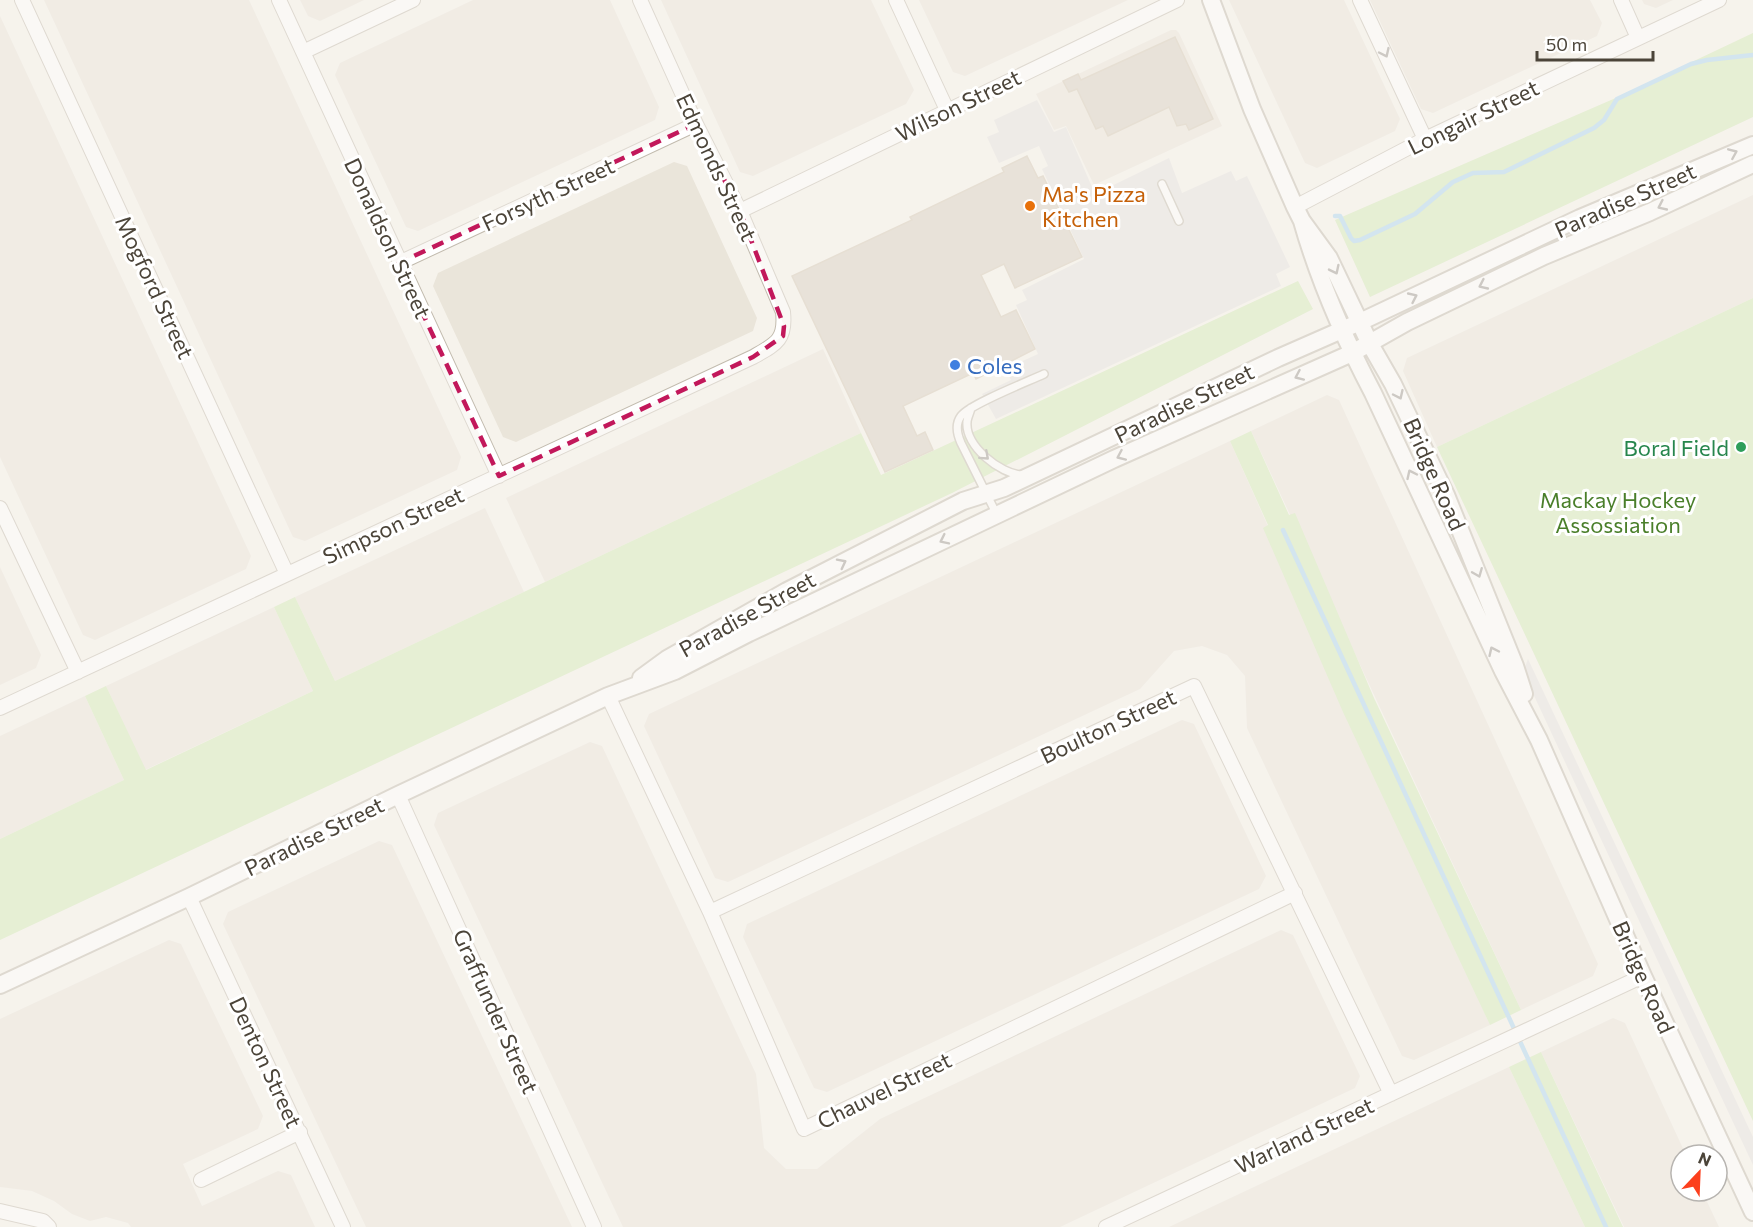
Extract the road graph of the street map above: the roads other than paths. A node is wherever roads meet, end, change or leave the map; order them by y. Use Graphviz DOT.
graph roads {
  1 [pos="22,0"];
  2 [pos="279,0"];
  3 [pos="413,0"];
  4 [pos="640,0"];
  5 [pos="896,0"];
  6 [pos="1177,0"];
  7 [pos="1211,0"];
  8 [pos="1360,0"];
  9 [pos="1621,0"];
  10 [pos="1719,0"];
  11 [pos="1638,38"];
  12 [pos="303,52"];
  13 [pos="947,110"];
  14 [pos="696,124"];
  15 [pos="1425,139"];
  16 [pos="1753,145"];
  17 [pos="1753,164"];
  18 [pos="1162,184"];
  19 [pos="740,211"];
  20 [pos="1298,214"];
  21 [pos="1179,221"];
  22 [pos="399,263"];
  23 [pos="1360,322"];
  24 [pos="1342,330"];
  25 [pos="783,336"];
  26 [pos="1370,344"];
  27 [pos="1352,353"];
  28 [pos="1044,374"];
  29 [pos="971,408"];
  30 [pos="1033,475"];
  31 [pos="499,476"];
  32 [pos="986,494"];
  33 [pos="0,508"];
  34 [pos="997,515"];
  35 [pos="287,574"];
  36 [pos="78,672"];
  37 [pos="629,687"];
  38 [pos="608,696"];
  39 [pos="0,708"];
  40 [pos="1539,740"];
  41 [pos="398,795"];
  42 [pos="1295,893"];
  43 [pos="189,897"];
  44 [pos="710,912"];
  45 [pos="1642,976"];
  46 [pos="0,985"];
  47 [pos="1391,1094"];
  48 [pos="300,1132"];
  49 [pos="201,1180"];
  50 [pos="0,1211"];
  51 [pos="1753,1212"];
  52 [pos="49,1227"];
  53 [pos="343,1227"];
  54 [pos="594,1227"];
  55 [pos="1106,1227"];
  1 -- 35 [label="street, Mogford Street"];
  2 -- 12 [label="street, Donaldson Street"];
  3 -- 12 [label="street"];
  4 -- 14 [label="street, Edmonds Street"];
  5 -- 13 [label="street"];
  6 -- 13 [label="street, Wilson Street"];
  7 -- 20 [label="street, Bridge Road"];
  8 -- 15 [label="street, one-way"];
  9 -- 11 [label="street"];
  10 -- 11 [label="street, Longair Street"];
  11 -- 15 [label="street, Longair Street"];
  12 -- 22 [label="street, Donaldson Street"];
  13 -- 19 [label="street, Wilson Street"];
  14 -- 19 [label="street, Edmonds Street"];
  14 -- 22 [label="street, Forsyth Street"];
  15 -- 20 [label="street, Longair Street"];
  23 -- 16 [label="street, Paradise Street, one-way"];
  17 -- 26 [label="street, Paradise Street, one-way"];
  18 -- 21 [label="lane"];
  19 -- 25 [label="street, Edmonds Street"];
  20 -- 23 [label="street, Bridge Road, one-way"];
  20 -- 24 [label="street, Bridge Road"];
  22 -- 31 [label="street, Donaldson Street"];
  23 -- 24 [label="street, Paradise Street"];
  23 -- 26 [label="street, Bridge Road"];
  24 -- 27 [label="street, Bridge Road"];
  24 -- 30 [label="street, Paradise Street"];
  25 -- 31 [label="street, Simpson Street"];
  26 -- 27 [label="street, Paradise Street"];
  26 -- 40 [label="street, Bridge Road, one-way"];
  27 -- 34 [label="street, Paradise Street, one-way"];
  40 -- 27 [label="street, Bridge Road, one-way"];
  28 -- 29 [label="lane"];
  29 -- 30 [label="lane, one-way"];
  29 -- 32 [label="lane"];
  30 -- 32 [label="street, Paradise Street"];
  31 -- 35 [label="street, Simpson Street"];
  32 -- 34 [label="lane"];
  37 -- 32 [label="street, Paradise Street, one-way"];
  33 -- 36 [label="street"];
  34 -- 37 [label="street, Paradise Street, one-way"];
  35 -- 36 [label="street, Simpson Street"];
  36 -- 39 [label="street, Simpson Street"];
  37 -- 38 [label="street, Paradise Street"];
  38 -- 41 [label="street, Paradise Street"];
  38 -- 44 [label="street, Chauvel Street"];
  40 -- 45 [label="street, Bridge Road"];
  41 -- 43 [label="street, Paradise Street"];
  41 -- 54 [label="street, Graffunder Street"];
  42 -- 44 [label="street, Boulton Street"];
  42 -- 44 [label="street, Chauvel Street"];
  42 -- 47 [label="street, Boulton Street"];
  43 -- 46 [label="street, Paradise Street"];
  43 -- 48 [label="street, Denton Street"];
  45 -- 47 [label="street, Warland Street"];
  45 -- 51 [label="street, Bridge Road"];
  47 -- 55 [label="street, Warland Street"];
  48 -- 49 [label="street"];
  48 -- 53 [label="street, Denton Street"];
  50 -- 52 [label="street"];
}
